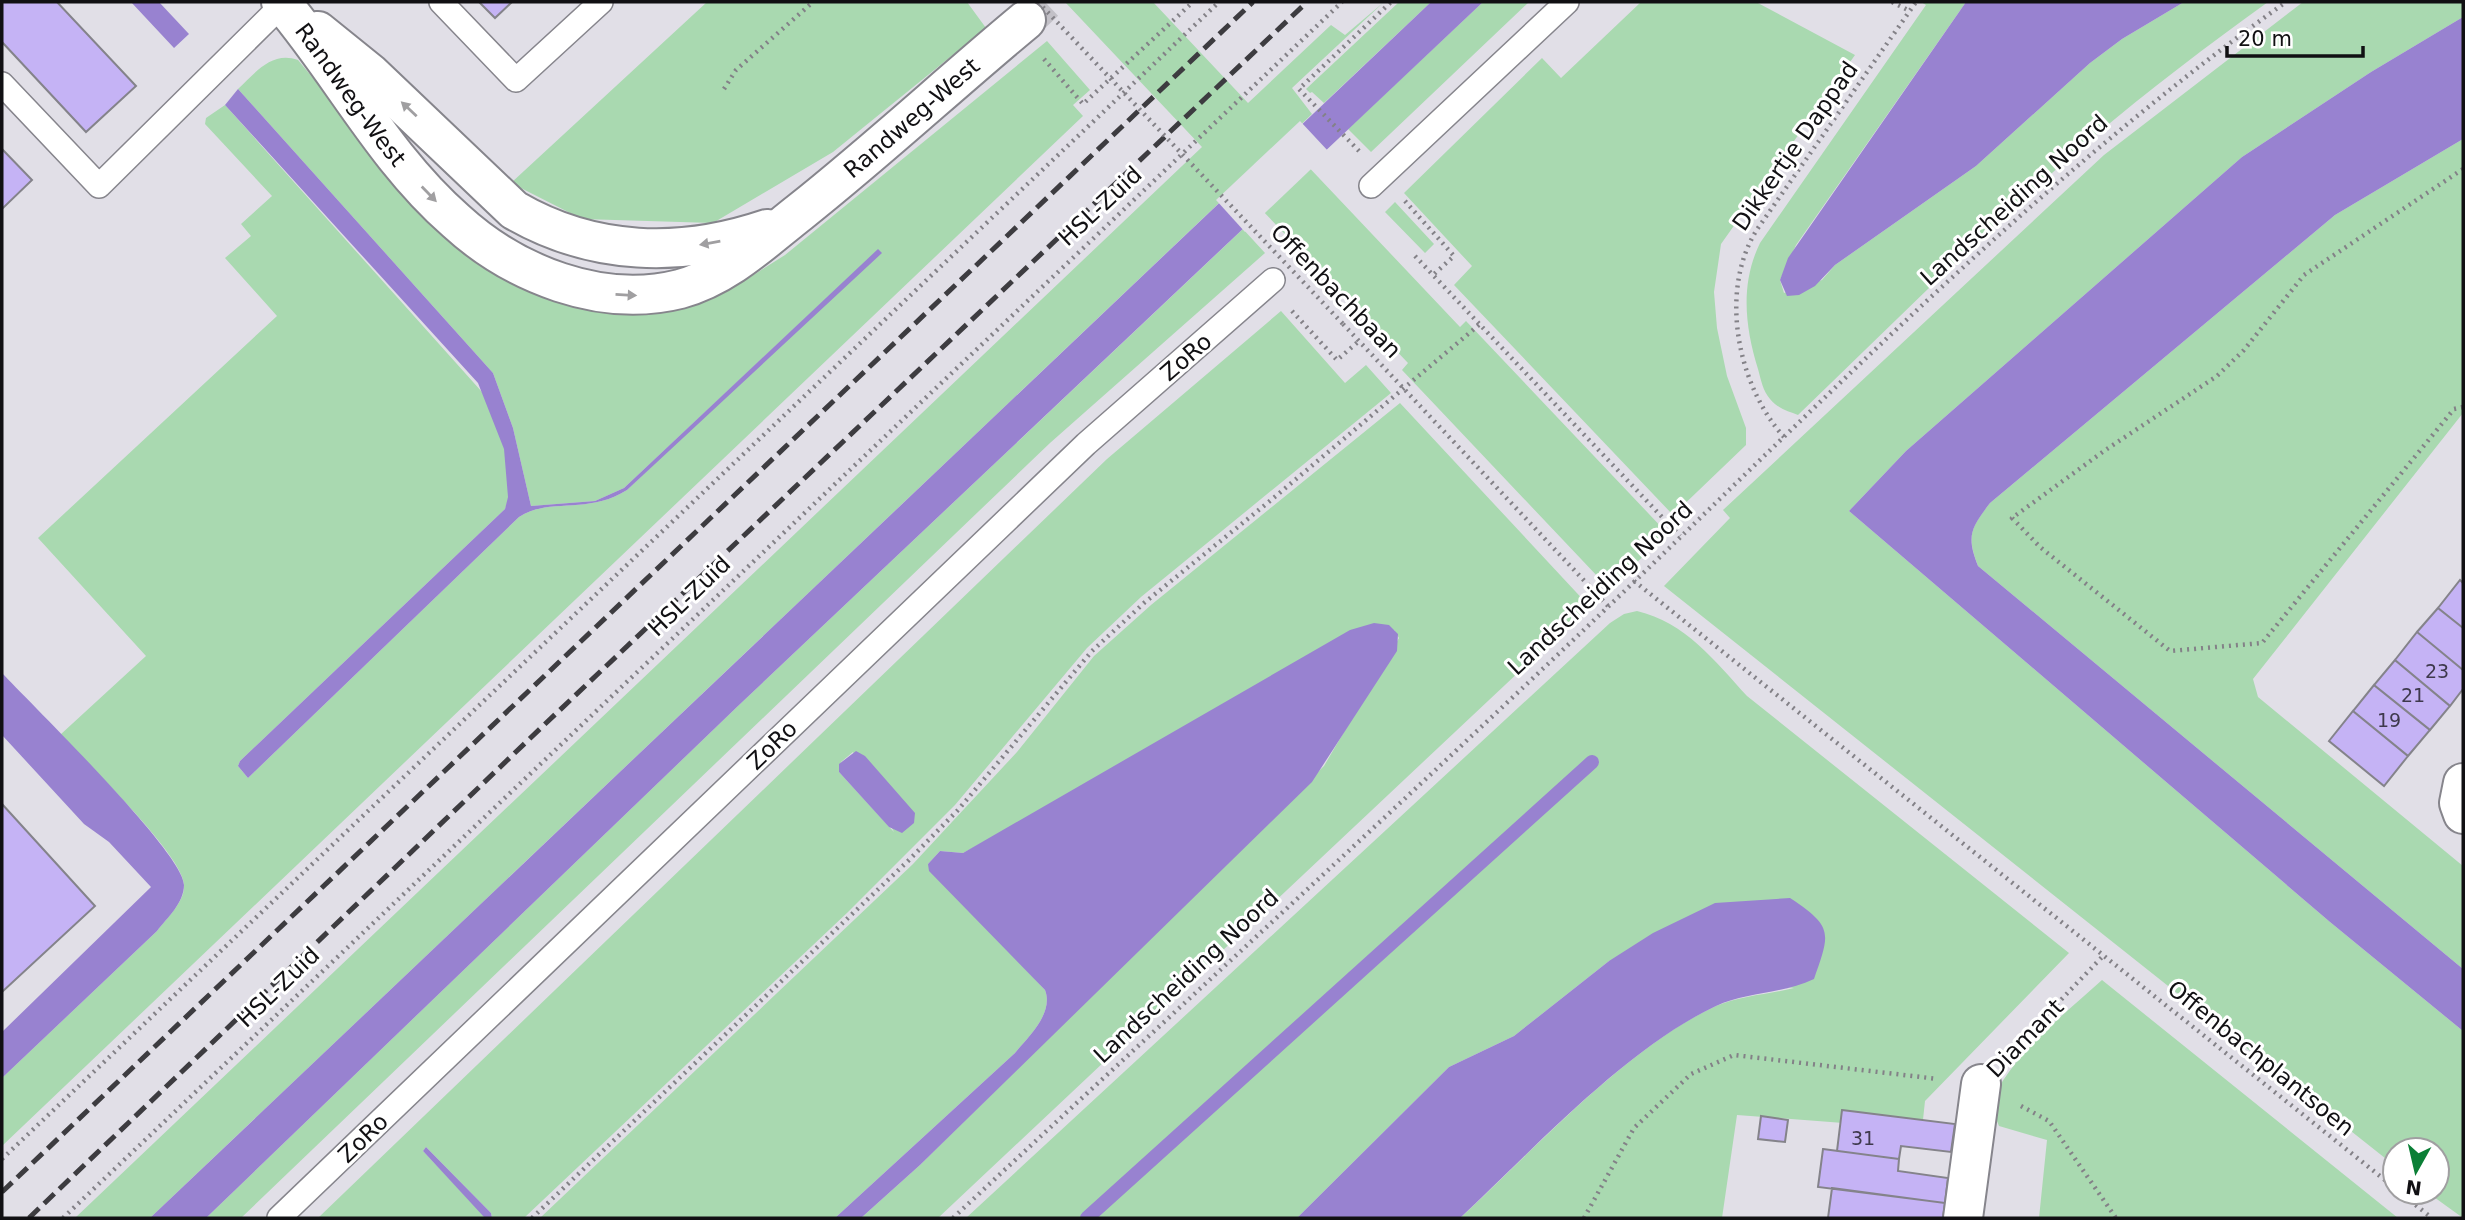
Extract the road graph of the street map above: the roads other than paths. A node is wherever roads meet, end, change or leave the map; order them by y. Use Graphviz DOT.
graph roads {
  1 [pos="441,2"];
  2 [pos="601,2"];
  3 [pos="1567,2"];
  4 [pos="282,3"];
  5 [pos="1032,11"];
  6 [pos="2,84"];
  7 [pos="1371,186"];
  8 [pos="797,214"];
  9 [pos="579,239"];
  10 [pos="1273,280"];
  11 [pos="566,283"];
  12 [pos="2463,783"];
  13 [pos="2463,814"];
  14 [pos="1981,1084"];
  15 [pos="279,1218"];
  16 [pos="1963,1218"];
  1 -- 2 [label="lane"];
  3 -- 7 [label="lane"];
  4 -- 6 [label="lane"];
  9 -- 4 [label="main road, Randweg-West, one-way"];
  4 -- 11 [label="main road, Randweg-West, one-way"];
  5 -- 8 [label="main road, Randweg-West"];
  8 -- 9 [label="main road, Randweg-West, one-way"];
  11 -- 8 [label="main road, Randweg-West, one-way"];
  9 -- 11 [label="main road"];
  10 -- 15 [label="lane, ZoRo"];
  12 -- 13 [label="main road"];
  14 -- 16 [label="main road, Diamant"];
}
